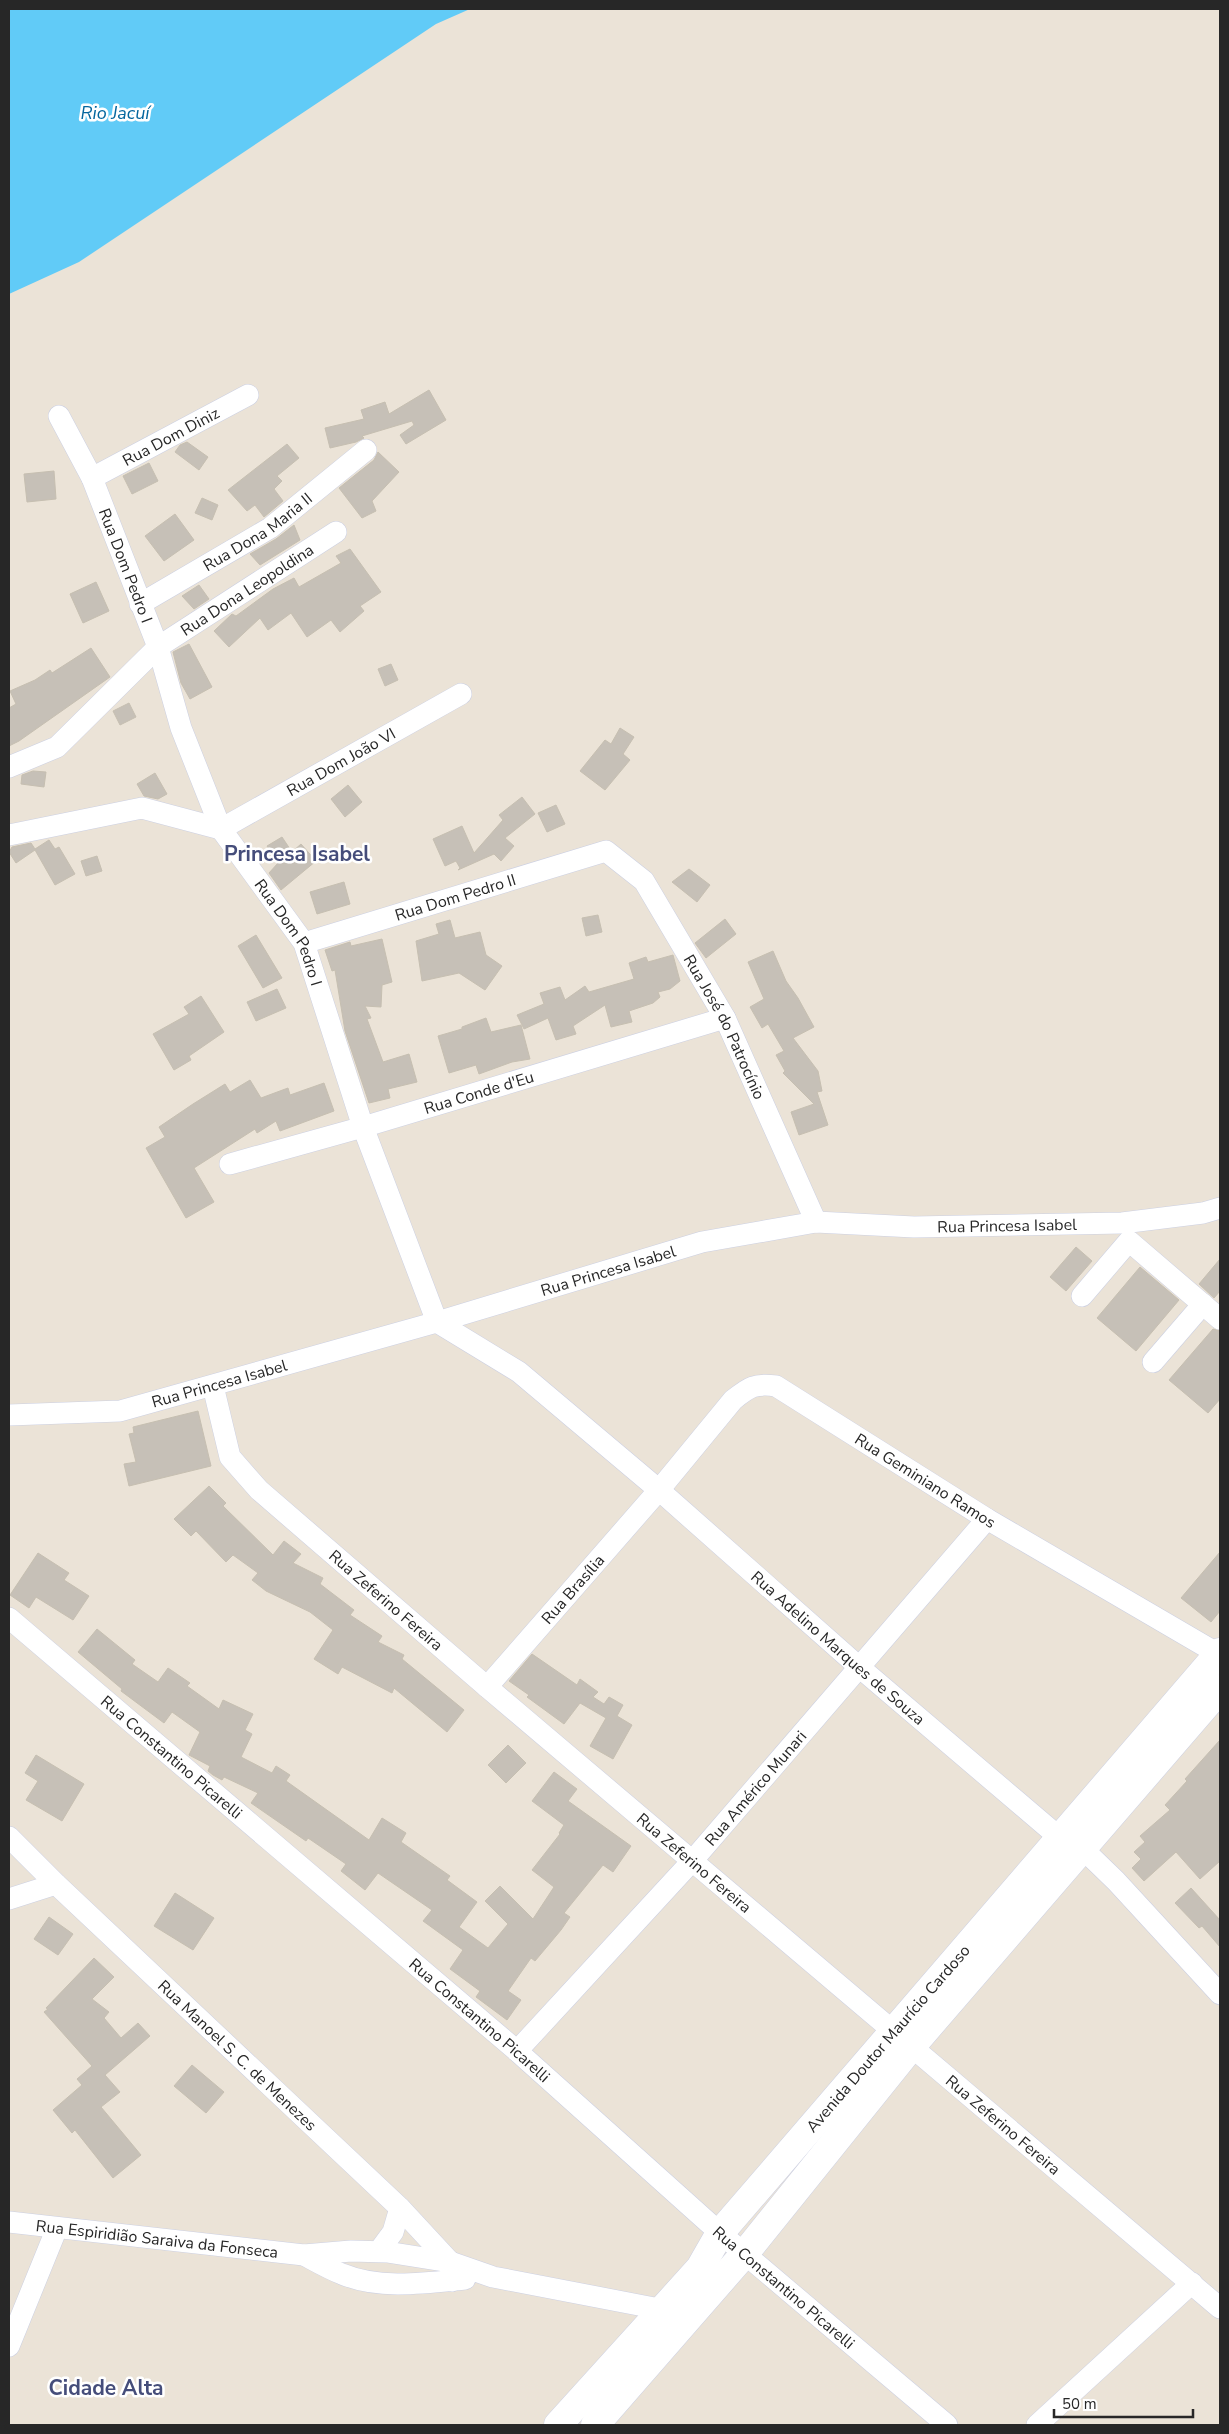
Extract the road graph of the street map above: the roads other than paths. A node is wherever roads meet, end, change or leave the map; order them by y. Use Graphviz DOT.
graph roads {
  1 [pos="248,395"];
  2 [pos="59,416"];
  3 [pos="366,450"];
  4 [pos="92,478"];
  5 [pos="336,532"];
  6 [pos="140,604"];
  7 [pos="158,647"];
  8 [pos="462,694"];
  9 [pos="9,767"];
  10 [pos="221,829"];
  11 [pos="9,835"];
  12 [pos="606,851"];
  13 [pos="304,943"];
  14 [pos="725,1018"];
  15 [pos="363,1127"];
  16 [pos="230,1164"];
  17 [pos="1220,1208"];
  18 [pos="816,1222"];
  19 [pos="1082,1296"];
  20 [pos="1215,1313"];
  21 [pos="437,1322"];
  22 [pos="1153,1362"];
  23 [pos="213,1386"];
  24 [pos="9,1414"];
  25 [pos="659,1490"];
  26 [pos="987,1519"];
  27 [pos="9,1618"];
  28 [pos="1220,1653"];
  29 [pos="858,1666"];
  30 [pos="487,1687"];
  31 [pos="1220,1689"];
  32 [pos="9,1837"];
  33 [pos="1072,1844"];
  34 [pos="693,1860"];
  35 [pos="56,1884"];
  36 [pos="9,1899"];
  37 [pos="1220,1994"];
  38 [pos="902,2039"];
  39 [pos="517,2051"];
  40 [pos="400,2208"];
  41 [pos="9,2222"];
  42 [pos="57,2228"];
  43 [pos="720,2233"];
  44 [pos="379,2251"];
  45 [pos="746,2252"];
  46 [pos="304,2255"];
  47 [pos="451,2271"];
  48 [pos="1192,2283"];
  49 [pos="1220,2308"];
  50 [pos="664,2309"];
  51 [pos="691,2318"];
  52 [pos="9,2346"];
  53 [pos="558,2425"];
  54 [pos="595,2425"];
  55 [pos="947,2425"];
  56 [pos="1037,2425"];
  1 -- 4 [label="street, Rua Dom Diniz"];
  2 -- 4 [label="street, Rua Dom Pedro I"];
  3 -- 6 [label="street, Rua Dona Maria II"];
  4 -- 6 [label="street, Rua Dom Pedro I"];
  5 -- 7 [label="street, Rua Dona Leopoldina"];
  6 -- 7 [label="street, Rua Dom Pedro I"];
  7 -- 9 [label="street, Rua Dona Leopoldina"];
  7 -- 10 [label="street, Rua Dom Pedro I"];
  8 -- 10 [label="street, Rua Dom João VI"];
  10 -- 11 [label="street"];
  10 -- 13 [label="street, Rua Dom Pedro I"];
  12 -- 13 [label="street, Rua Dom Pedro II"];
  12 -- 14 [label="street, Rua José do Patrocínio"];
  13 -- 15 [label="street, Rua Dom Pedro I"];
  14 -- 15 [label="street, Rua Conde d'Eu"];
  14 -- 18 [label="street, Rua José do Patrocínio"];
  15 -- 16 [label="street, Rua Conde d'Eu"];
  15 -- 21 [label="street, Rua Dom Pedro I"];
  17 -- 18 [label="street, Rua Princesa Isabel"];
  18 -- 21 [label="street, Rua Princesa Isabel"];
  19 -- 20 [label="street"];
  20 -- 22 [label="street"];
  21 -- 23 [label="street, Rua Princesa Isabel"];
  21 -- 25 [label="street, Rua Adelino Marques de Souza"];
  23 -- 24 [label="street, Rua Princesa Isabel"];
  23 -- 30 [label="street, Rua Zeferino Fereira"];
  25 -- 26 [label="street, Rua Geminiano Ramos"];
  25 -- 29 [label="street, Rua Adelino Marques de Souza"];
  25 -- 30 [label="street, Rua Brasília"];
  26 -- 28 [label="street, Rua Geminiano Ramos"];
  26 -- 29 [label="street, Rua Américo Munari"];
  27 -- 39 [label="street, Rua Constantino Picarelli"];
  28 -- 33 [label="street, Avenida Doutor Maurício Cardoso"];
  29 -- 33 [label="street, Rua Adelino Marques de Souza"];
  29 -- 34 [label="street, Rua Américo Munari"];
  30 -- 34 [label="street, Rua Zeferino Fereira"];
  31 -- 33 [label="street, Avenida Doutor Maurício Cardoso"];
  32 -- 35 [label="street, Rua Manoel S. C. de Menezes"];
  33 -- 37 [label="street, Rua Adelino Marques de Souza"];
  33 -- 38 [label="street, Avenida Doutor Maurício Cardoso"];
  34 -- 38 [label="street, Rua Zeferino Fereira"];
  34 -- 39 [label="street, Rua Américo Munari"];
  35 -- 36 [label="street"];
  35 -- 40 [label="street, Rua Manoel S. C. de Menezes"];
  38 -- 43 [label="street, Avenida Doutor Maurício Cardoso"];
  38 -- 45 [label="street, Avenida Doutor Maurício Cardoso"];
  38 -- 48 [label="street, Rua Zeferino Fereira"];
  39 -- 43 [label="street, Rua Constantino Picarelli"];
  40 -- 44 [label="street"];
  40 -- 47 [label="street, Rua Manoel S. C. de Menezes"];
  41 -- 42 [label="street, Rua Espiridião Saraiva da Fonseca"];
  42 -- 46 [label="street, Rua Espiridião Saraiva da Fonseca"];
  42 -- 52 [label="street"];
  43 -- 45 [label="street, Rua Constantino Picarelli"];
  43 -- 50 [label="street, Avenida Doutor Maurício Cardoso"];
  44 -- 46 [label="street, Rua Espiridião Saraiva da Fonseca"];
  44 -- 47 [label="street, Rua Espiridião Saraiva da Fonseca"];
  45 -- 51 [label="street, Avenida Doutor Maurício Cardoso"];
  45 -- 55 [label="street, Rua Constantino Picarelli"];
  46 -- 47 [label="street, Rua Espiridião Saraiva da Fonseca"];
  47 -- 50 [label="street, Rua Espiridião Saraiva da Fonseca"];
  48 -- 49 [label="street, Rua Zeferino Fereira"];
  48 -- 56 [label="street"];
  50 -- 51 [label="street, Rua Espiridião Saraiva da Fonseca"];
  50 -- 53 [label="street, Avenida Doutor Maurício Cardoso"];
  51 -- 54 [label="street, Avenida Doutor Maurício Cardoso"];
}
